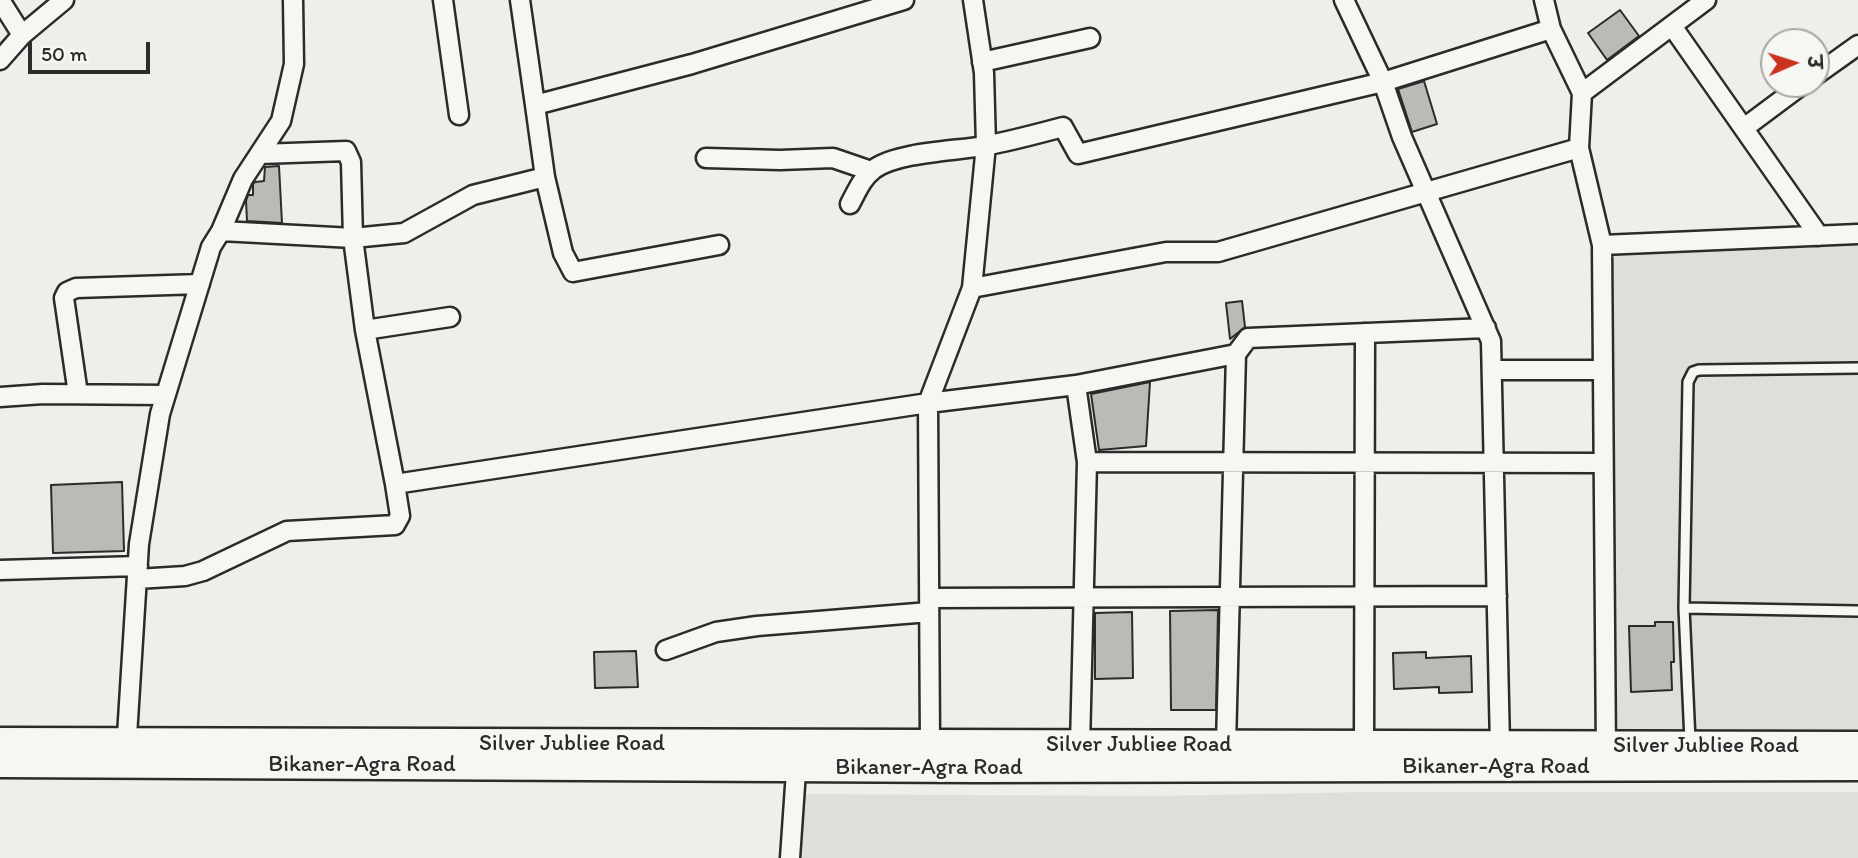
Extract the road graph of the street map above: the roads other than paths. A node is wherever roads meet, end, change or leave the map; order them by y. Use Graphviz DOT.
graph roads {
  1 [pos="0,0"];
  2 [pos="64,0"];
  3 [pos="293,0"];
  4 [pos="443,0"];
  5 [pos="520,0"];
  6 [pos="904,0"];
  7 [pos="973,0"];
  8 [pos="1344,0"];
  9 [pos="1544,0"];
  10 [pos="1706,0"];
  11 [pos="1672,26"];
  12 [pos="1551,29"];
  13 [pos="22,35"];
  14 [pos="1090,38"];
  15 [pos="1858,46"];
  16 [pos="0,60"];
  17 [pos="982,62"];
  18 [pos="1830,65"];
  19 [pos="1383,82"];
  20 [pos="1582,93"];
  21 [pos="1785,98"];
  22 [pos="535,105"];
  23 [pos="459,115"];
  24 [pos="1744,128"];
  25 [pos="986,145"];
  26 [pos="1579,148"];
  27 [pos="260,154"];
  28 [pos="706,158"];
  29 [pos="872,171"];
  30 [pos="545,177"];
  31 [pos="1426,192"];
  32 [pos="850,204"];
  33 [pos="221,231"];
  34 [pos="1858,234"];
  35 [pos="1819,236"];
  36 [pos="353,238"];
  37 [pos="719,245"];
  38 [pos="1602,245"];
  39 [pos="200,284"];
  40 [pos="972,288"];
  41 [pos="450,317"];
  42 [pos="1486,328"];
  43 [pos="365,330"];
  44 [pos="1365,333"];
  45 [pos="1237,354"];
  46 [pos="1858,368"];
  47 [pos="1492,370"];
  48 [pos="1603,370"];
  49 [pos="1076,385"];
  50 [pos="78,394"];
  51 [pos="166,395"];
  52 [pos="0,397"];
  53 [pos="928,403"];
  54 [pos="1087,462"];
  55 [pos="1234,462"];
  56 [pos="1365,462"];
  57 [pos="1494,463"];
  58 [pos="1603,463"];
  59 [pos="395,484"];
  60 [pos="0,570"];
  61 [pos="138,573"];
  62 [pos="1497,596"];
  63 [pos="1230,597"];
  64 [pos="1363,597"];
  65 [pos="1084,598"];
  66 [pos="929,605"];
  67 [pos="1684,608"];
  68 [pos="1858,611"];
  69 [pos="666,650"];
  70 [pos="0,742"];
  71 [pos="930,744"];
  72 [pos="1080,745"];
  73 [pos="1226,745"];
  74 [pos="1364,745"];
  75 [pos="1500,746"];
  76 [pos="1690,746"];
  77 [pos="1858,746"];
  78 [pos="126,753"];
  79 [pos="797,756"];
  80 [pos="1606,756"];
  81 [pos="0,763"];
  82 [pos="1858,766"];
  83 [pos="790,858"];
  1 -- 13 [label="street"];
  2 -- 13 [label="street"];
  3 -- 27 [label="street"];
  4 -- 23 [label="street"];
  5 -- 22 [label="street"];
  6 -- 22 [label="street"];
  7 -- 17 [label="street"];
  8 -- 19 [label="street"];
  9 -- 12 [label="street"];
  10 -- 11 [label="street"];
  11 -- 20 [label="street"];
  11 -- 24 [label="street"];
  12 -- 19 [label="street"];
  12 -- 20 [label="street"];
  13 -- 16 [label="street"];
  14 -- 17 [label="street"];
  15 -- 18 [label="street"];
  17 -- 25 [label="street"];
  19 -- 25 [label="street"];
  19 -- 31 [label="street"];
  20 -- 26 [label="street"];
  21 -- 24 [label="street"];
  22 -- 30 [label="street"];
  24 -- 35 [label="street"];
  25 -- 29 [label="street"];
  25 -- 40 [label="street"];
  26 -- 31 [label="street"];
  26 -- 38 [label="street"];
  27 -- 33 [label="street"];
  27 -- 36 [label="street"];
  28 -- 29 [label="street"];
  29 -- 32 [label="street"];
  30 -- 36 [label="street"];
  30 -- 37 [label="street"];
  31 -- 40 [label="street"];
  31 -- 42 [label="street"];
  33 -- 36 [label="street"];
  33 -- 39 [label="street"];
  34 -- 35 [label="street"];
  35 -- 38 [label="street"];
  36 -- 43 [label="street"];
  38 -- 48 [label="street"];
  39 -- 50 [label="street"];
  39 -- 51 [label="street"];
  40 -- 53 [label="street"];
  41 -- 43 [label="street"];
  42 -- 44 [label="street"];
  42 -- 47 [label="street"];
  43 -- 59 [label="street"];
  44 -- 45 [label="street"];
  44 -- 56 [label="street"];
  45 -- 49 [label="street"];
  45 -- 55 [label="street"];
  46 -- 67 [label="lane"];
  47 -- 48 [label="street"];
  47 -- 57 [label="street"];
  48 -- 58 [label="street"];
  49 -- 53 [label="street"];
  49 -- 54 [label="street"];
  50 -- 51 [label="street"];
  50 -- 52 [label="street"];
  51 -- 61 [label="street"];
  53 -- 59 [label="street"];
  53 -- 66 [label="street"];
  54 -- 55 [label="street"];
  54 -- 65 [label="street"];
  55 -- 56 [label="street"];
  55 -- 63 [label="street"];
  56 -- 57 [label="street"];
  56 -- 64 [label="street"];
  57 -- 58 [label="street"];
  57 -- 62 [label="street"];
  58 -- 80 [label="street"];
  59 -- 61 [label="street"];
  60 -- 61 [label="street"];
  61 -- 78 [label="street"];
  62 -- 64 [label="street"];
  62 -- 75 [label="street"];
  63 -- 64 [label="street"];
  63 -- 65 [label="street"];
  63 -- 73 [label="street"];
  64 -- 74 [label="street"];
  65 -- 66 [label="street"];
  65 -- 72 [label="street"];
  66 -- 69 [label="street"];
  66 -- 71 [label="street"];
  67 -- 68 [label="lane"];
  67 -- 76 [label="lane"];
  70 -- 78 [label="main road, Silver Jubliee Road"];
  71 -- 72 [label="main road, Silver Jubliee Road"];
  71 -- 79 [label="main road, Silver Jubliee Road"];
  72 -- 73 [label="main road, Silver Jubliee Road"];
  73 -- 74 [label="main road, Silver Jubliee Road"];
  74 -- 75 [label="main road, Silver Jubliee Road"];
  75 -- 80 [label="main road, Silver Jubliee Road"];
  76 -- 77 [label="main road, Silver Jubliee Road"];
  76 -- 80 [label="main road, Silver Jubliee Road"];
  78 -- 79 [label="main road, Silver Jubliee Road"];
  78 -- 81 [label="main road"];
  79 -- 80 [label="main road, Bikaner-Agra Road"];
  79 -- 83 [label="street"];
  80 -- 82 [label="main road, Bikaner-Agra Road"];
}
